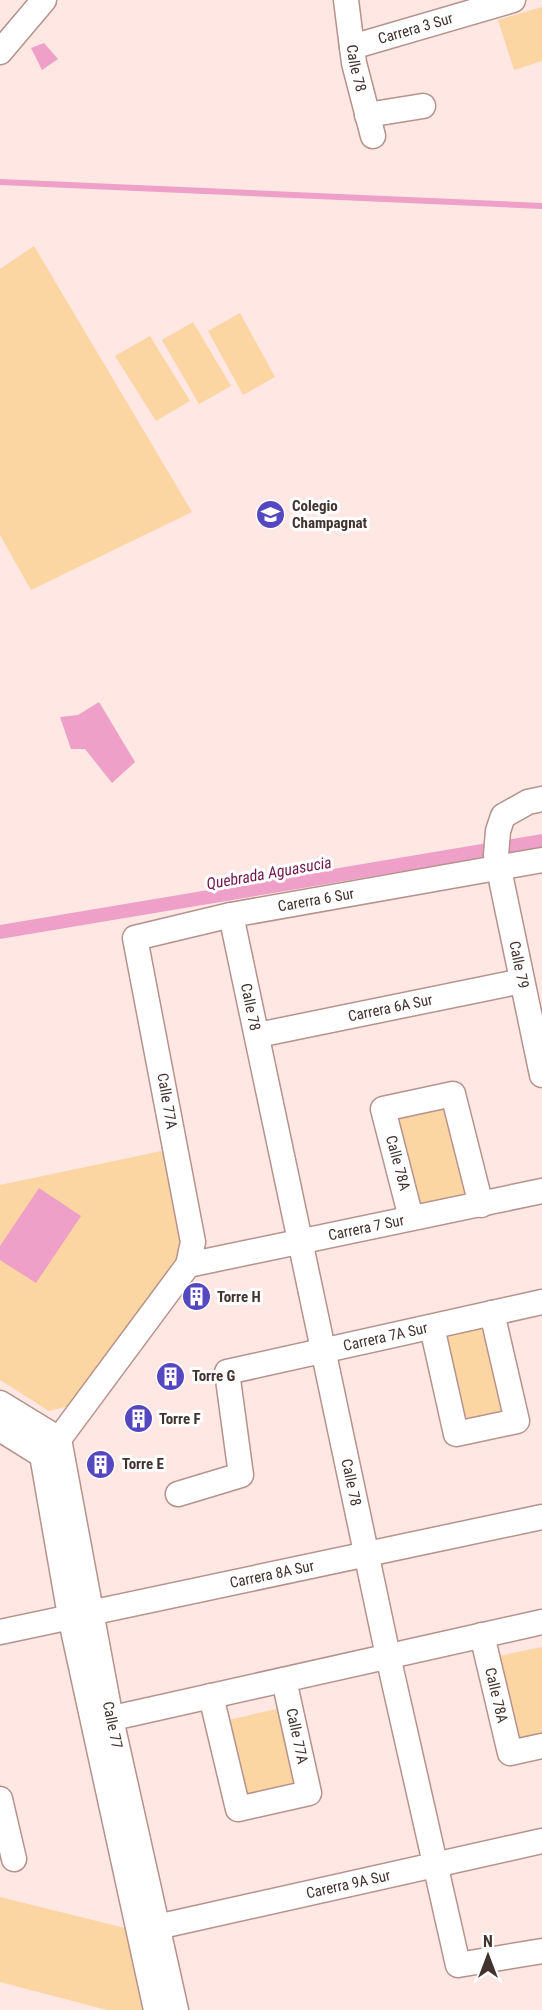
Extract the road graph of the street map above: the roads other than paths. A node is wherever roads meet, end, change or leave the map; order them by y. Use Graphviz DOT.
graph roads {
  1 [pos="44,0"];
  2 [pos="346,0"];
  3 [pos="513,0"];
  4 [pos="352,47"];
  5 [pos="0,52"];
  6 [pos="423,106"];
  7 [pos="542,799"];
  8 [pos="497,851"];
  9 [pos="542,860"];
  10 [pos="231,915"];
  11 [pos="135,938"];
  12 [pos="522,981"];
  13 [pos="258,1035"];
  14 [pos="542,1075"];
  15 [pos="542,1191"];
  16 [pos="481,1205"];
  17 [pos="411,1218"];
  18 [pos="301,1243"];
  19 [pos="188,1264"];
  20 [pos="542,1302"];
  21 [pos="492,1313"];
  22 [pos="432,1327"];
  23 [pos="323,1350"];
  24 [pos="0,1403"];
  25 [pos="0,1429"];
  26 [pos="50,1447"];
  27 [pos="178,1494"];
  28 [pos="542,1517"];
  29 [pos="367,1554"];
  30 [pos="80,1615"];
  31 [pos="542,1622"];
  32 [pos="0,1632"];
  33 [pos="482,1635"];
  34 [pos="388,1656"];
  35 [pos="284,1680"];
  36 [pos="211,1696"];
  37 [pos="102,1721"];
  38 [pos="542,1746"];
  39 [pos="0,1799"];
  40 [pos="542,1841"];
  41 [pos="14,1859"];
  42 [pos="434,1865"];
  43 [pos="154,1941"];
  44 [pos="542,1951"];
  45 [pos="156,2010"];
  46 [pos="176,2010"];
  1 -- 5 [label="street"];
  2 -- 4 [label="street, Calle 78"];
  3 -- 4 [label="street, Carrera 3 Sur"];
  4 -- 6 [label="street, Calle 78"];
  7 -- 8 [label="street"];
  8 -- 9 [label="street, Carerra 6 Sur"];
  8 -- 10 [label="street, Carerra 6 Sur"];
  8 -- 12 [label="street, Calle 79"];
  10 -- 11 [label="street, Carerra 6 Sur"];
  10 -- 13 [label="street, Calle 78"];
  11 -- 19 [label="street, Calle 77A"];
  12 -- 13 [label="street, Carrera 6A Sur"];
  12 -- 14 [label="street, Calle 79"];
  13 -- 18 [label="street, Calle 78"];
  15 -- 16 [label="street, Carrera 7 Sur"];
  16 -- 17 [label="street, Carrera 7 Sur"];
  16 -- 17 [label="street, Calle 78A"];
  17 -- 18 [label="street, Carrera 7 Sur"];
  18 -- 19 [label="street, Carrera 7 Sur"];
  18 -- 23 [label="street, Calle 78"];
  19 -- 26 [label="street"];
  20 -- 21 [label="street, Carrera 7A Sur"];
  21 -- 22 [label="street, Carrera 7A Sur"];
  21 -- 22 [label="street"];
  22 -- 23 [label="street, Carrera 7A Sur"];
  23 -- 27 [label="street, Carrera 7A Sur"];
  23 -- 29 [label="street, Calle 78"];
  24 -- 26 [label="street"];
  25 -- 26 [label="street"];
  26 -- 30 [label="street, Calle 77"];
  28 -- 29 [label="street, Carrera 8A Sur"];
  29 -- 30 [label="street, Carrera 8A Sur"];
  29 -- 34 [label="street, Calle 78"];
  30 -- 32 [label="street, Carrera 8A Sur"];
  30 -- 37 [label="street, Calle 77"];
  31 -- 33 [label="street"];
  33 -- 34 [label="street"];
  33 -- 38 [label="street, Calle 78A"];
  34 -- 35 [label="street"];
  34 -- 42 [label="street, Calle 78"];
  35 -- 36 [label="street"];
  35 -- 36 [label="street, Calle 77A"];
  36 -- 37 [label="street"];
  37 -- 43 [label="street, Calle 77"];
  39 -- 41 [label="street"];
  40 -- 42 [label="street, Carerra 9A Sur"];
  42 -- 43 [label="street, Carerra 9A Sur"];
  42 -- 44 [label="street, Calle 78"];
  43 -- 45 [label="street, Calle 77"];
  43 -- 46 [label="street, Calle 77"];
}
